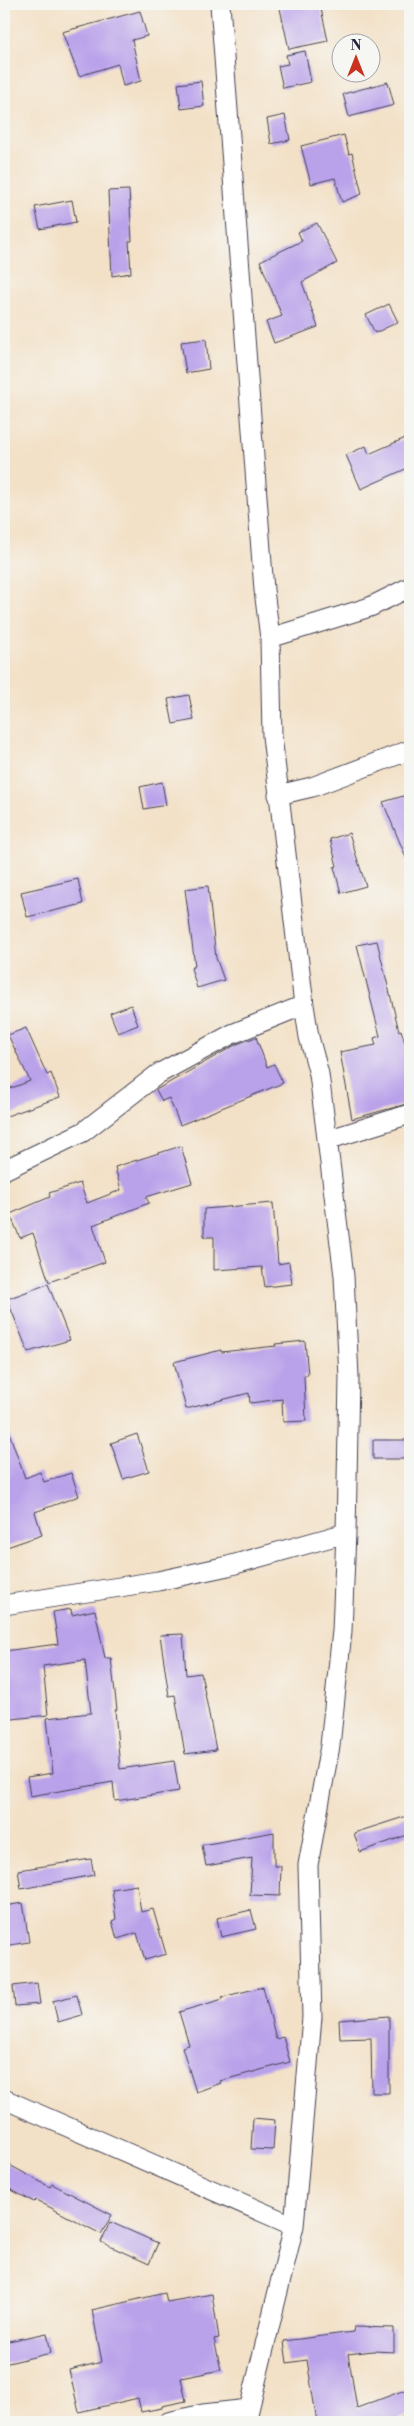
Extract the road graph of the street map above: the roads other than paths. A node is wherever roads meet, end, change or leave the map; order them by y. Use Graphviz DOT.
graph roads {
  1 [pos="220,4"];
  2 [pos="410,587"];
  3 [pos="270,638"];
  4 [pos="410,750"];
  5 [pos="278,796"];
  6 [pos="304,1004"];
  7 [pos="410,1114"];
  8 [pos="327,1140"];
  9 [pos="4,1170"];
  10 [pos="346,1534"];
  11 [pos="4,1605"];
  12 [pos="4,2099"];
  13 [pos="294,2226"];
  14 [pos="247,2416"];
  15 [pos="168,2422"];
  1 -- 3 [label="street"];
  2 -- 3 [label="street"];
  3 -- 5 [label="street"];
  4 -- 5 [label="street"];
  5 -- 6 [label="street"];
  6 -- 8 [label="street"];
  6 -- 9 [label="street"];
  7 -- 8 [label="street"];
  8 -- 10 [label="street"];
  10 -- 11 [label="street"];
  10 -- 13 [label="street"];
  12 -- 13 [label="street"];
  13 -- 14 [label="street"];
  14 -- 15 [label="street"];
}
